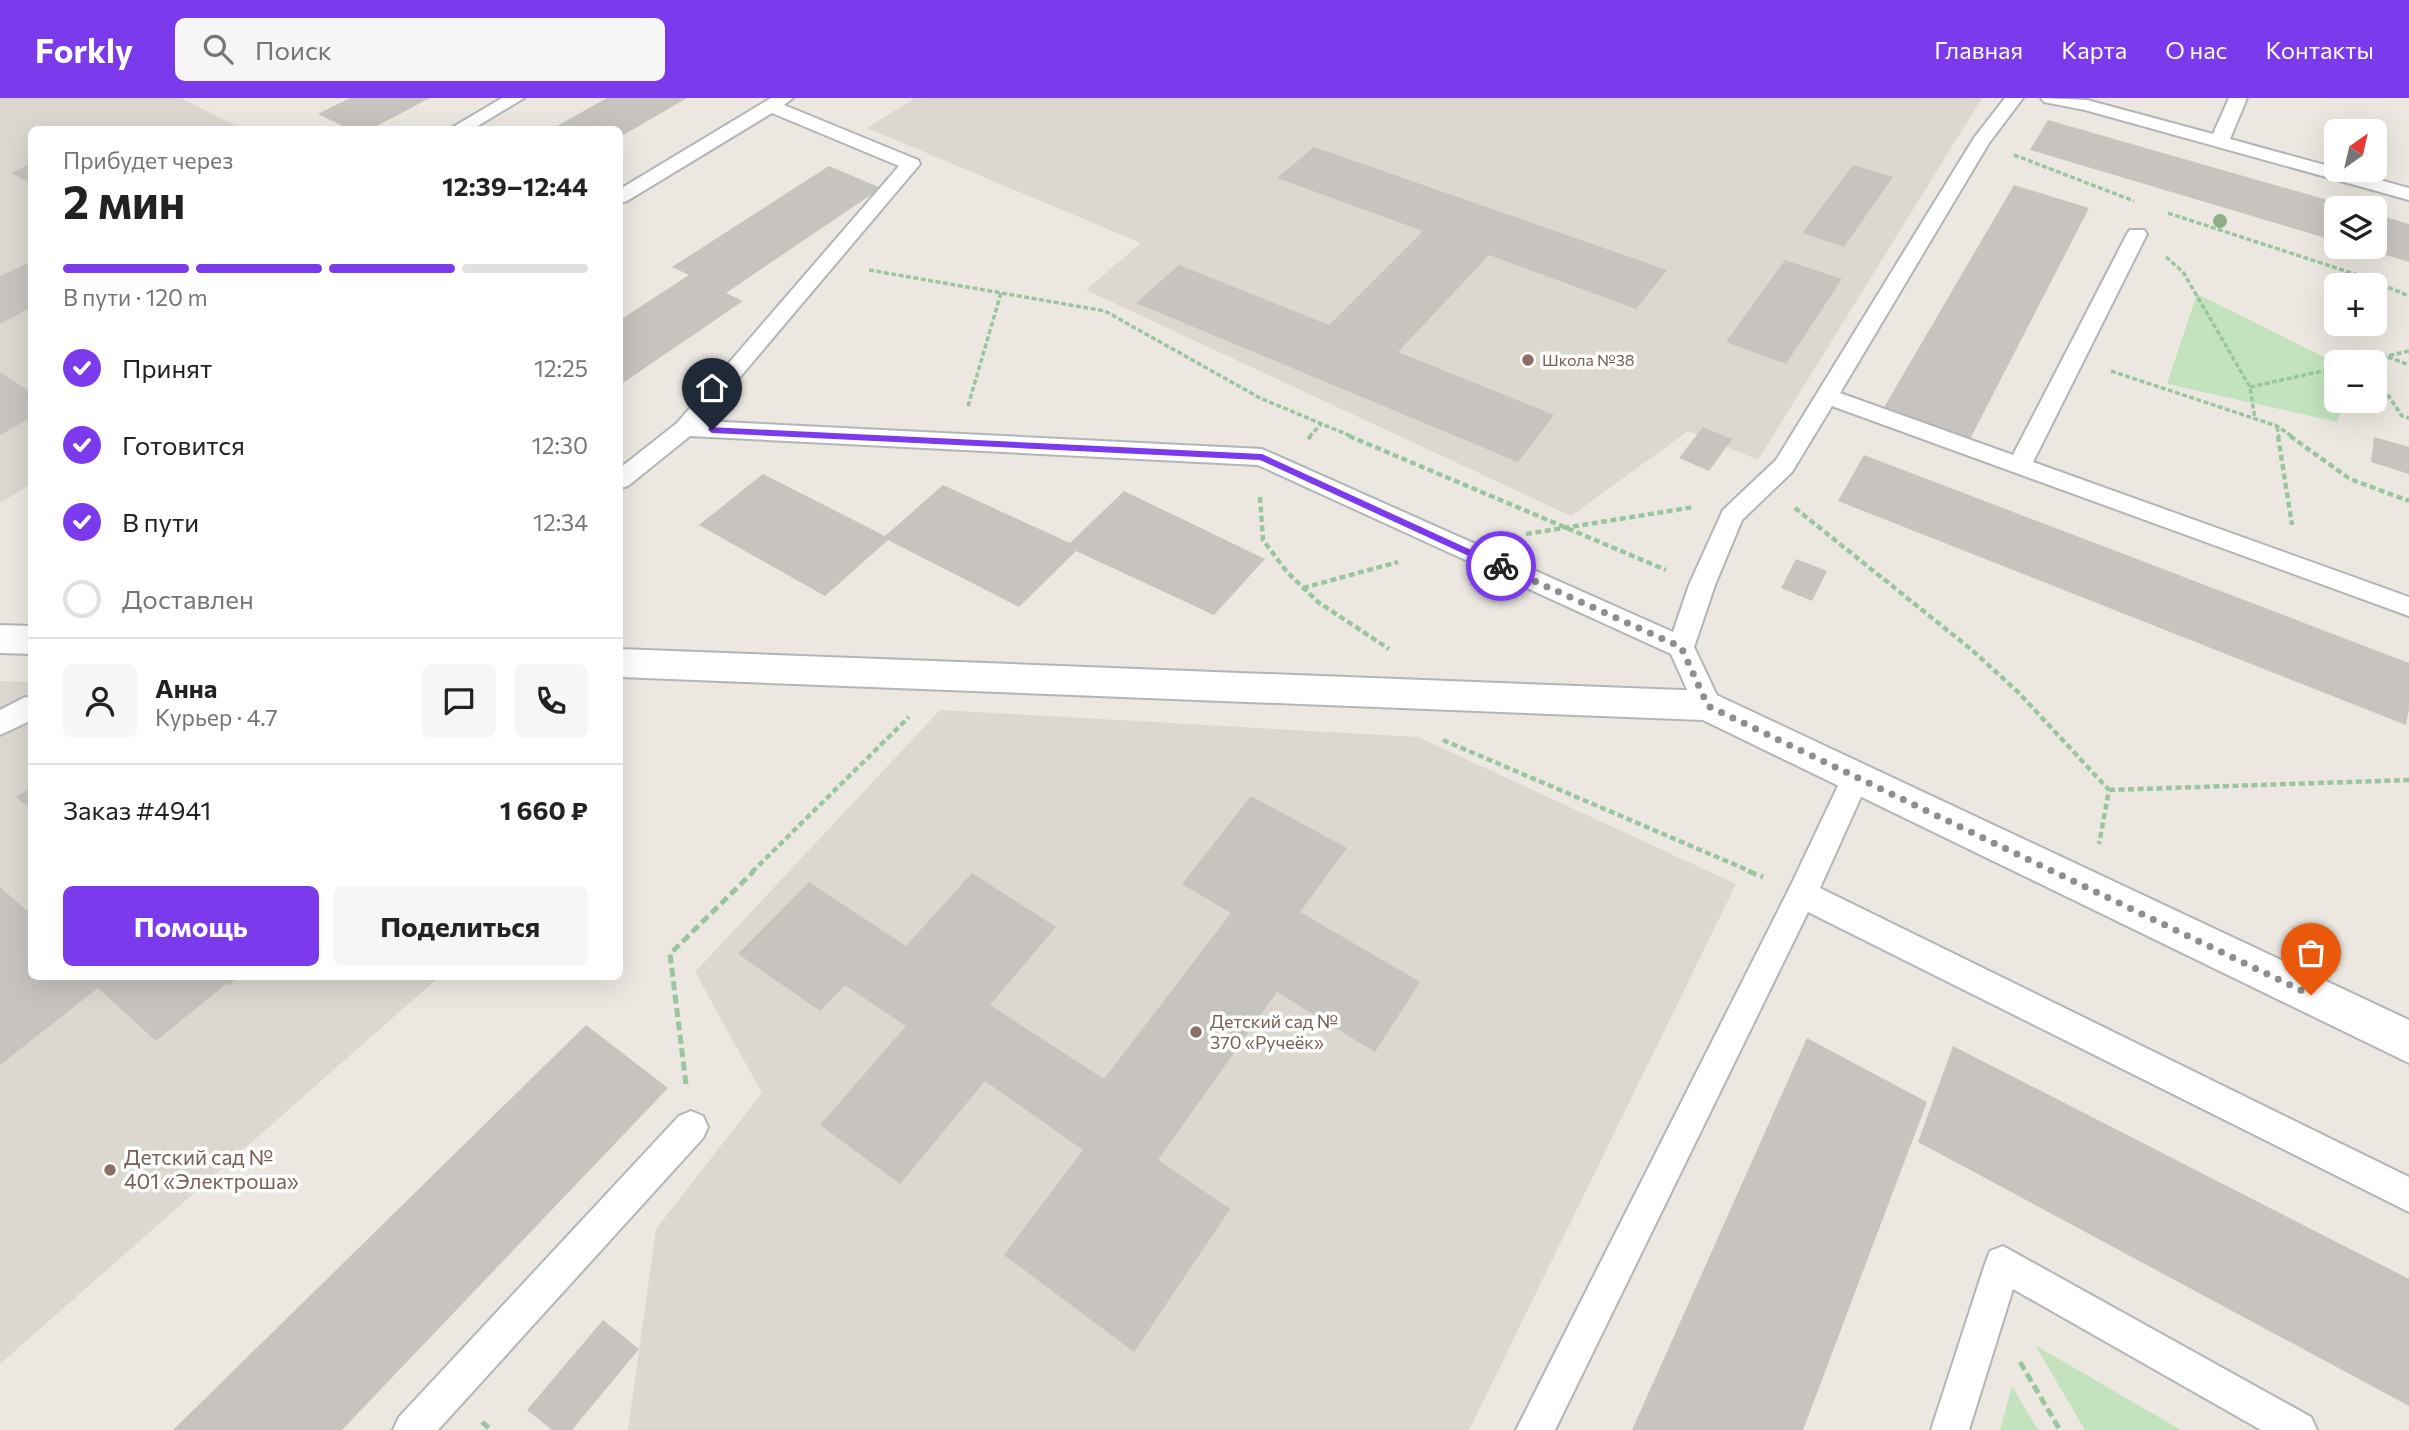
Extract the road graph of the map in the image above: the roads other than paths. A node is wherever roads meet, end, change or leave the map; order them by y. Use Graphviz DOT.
graph roads {
  1 [pos="515,98"];
  2 [pos="2014,98"];
  3 [pos="2050,98"];
  4 [pos="2238,98"];
  5 [pos="2087,101"];
  6 [pos="777,102"];
  7 [pos="464,126"];
  8 [pos="2219,142"];
  9 [pos="2409,194"];
  10 [pos="623,195"];
  11 [pos="2137,234"];
  12 [pos="1826,396"];
  13 [pos="685,428"];
  14 [pos="2019,466"];
  15 [pos="623,478"];
  16 [pos="2409,607"];
  17 [pos="0,639"];
  18 [pos="28,640"];
  19 [pos="1681,647"];
  20 [pos="623,663"];
  21 [pos="1708,706"];
  22 [pos="28,708"];
  23 [pos="0,724"];
  24 [pos="1856,777"];
  25 [pos="1802,894"];
  26 [pos="2409,1042"];
  27 [pos="691,1127"];
  28 [pos="2409,1195"];
  29 [pos="412,1430"];
  30 [pos="1535,1430"];
  31 [pos="1950,1430"];
  32 [pos="2298,1430"];
  1 -- 7 [label="lane"];
  2 -- 12 [label="lane"];
  3 -- 5 [label="lane"];
  4 -- 8 [label="lane"];
  5 -- 8 [label="lane"];
  6 -- 10 [label="lane"];
  6 -- 13 [label="lane"];
  8 -- 9 [label="lane"];
  11 -- 14 [label="lane"];
  12 -- 14 [label="lane"];
  12 -- 19 [label="lane"];
  13 -- 15 [label="lane"];
  13 -- 19 [label="lane"];
  14 -- 16 [label="lane"];
  17 -- 18 [label="street"];
  19 -- 21 [label="lane"];
  20 -- 21 [label="street"];
  21 -- 24 [label="street"];
  22 -- 23 [label="lane"];
  24 -- 25 [label="lane"];
  24 -- 26 [label="street"];
  25 -- 28 [label="lane"];
  25 -- 30 [label="lane"];
  27 -- 29 [label="lane"];
  31 -- 32 [label="lane"];
}
